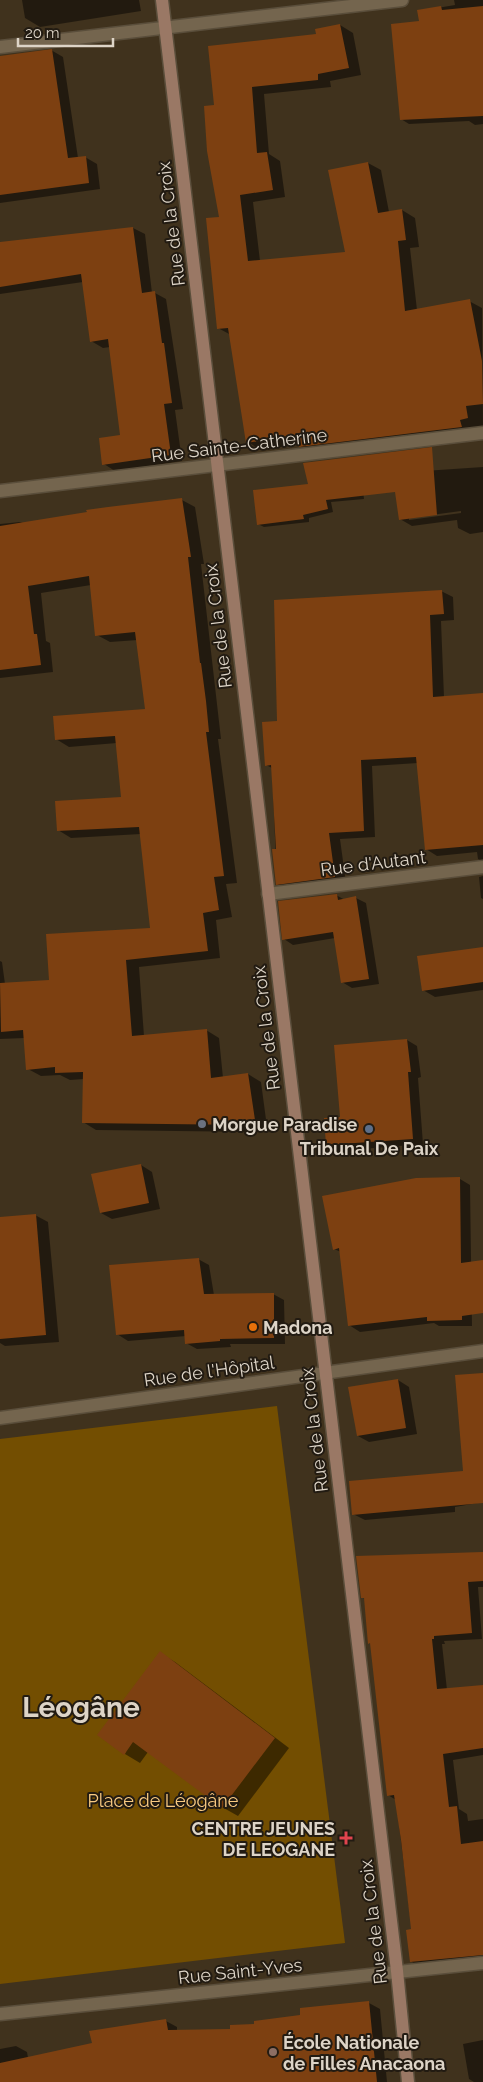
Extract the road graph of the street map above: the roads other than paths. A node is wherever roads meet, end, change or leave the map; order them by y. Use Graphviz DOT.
graph roads {
  1 [pos="162,0"];
  2 [pos="402,0"];
  3 [pos="166,29"];
  4 [pos="0,48"];
  5 [pos="483,433"];
  6 [pos="217,465"];
  7 [pos="0,491"];
  8 [pos="483,867"];
  9 [pos="268,894"];
  10 [pos="483,1351"];
  11 [pos="324,1372"];
  12 [pos="0,1418"];
  13 [pos="483,1963"];
  14 [pos="397,1971"];
  15 [pos="0,2014"];
  16 [pos="408,2082"];
  1 -- 3 [label="street, Rue de la Croix"];
  2 -- 3 [label="street"];
  3 -- 4 [label="street"];
  3 -- 6 [label="street, Rue de la Croix"];
  5 -- 6 [label="street, Rue Sainte-Catherine"];
  6 -- 7 [label="street, Rue Sainte-Catherine"];
  6 -- 9 [label="street, Rue de la Croix"];
  8 -- 9 [label="street, Rue d'Autant"];
  9 -- 11 [label="street, Rue de la Croix"];
  10 -- 11 [label="street, Rue de l'Hôpital"];
  11 -- 12 [label="street, Rue de l'Hôpital"];
  11 -- 14 [label="street, Rue de la Croix"];
  13 -- 14 [label="street, Rue Saint-Yves"];
  14 -- 15 [label="street, Rue Saint-Yves"];
  14 -- 16 [label="street, Rue de la Croix"];
}
